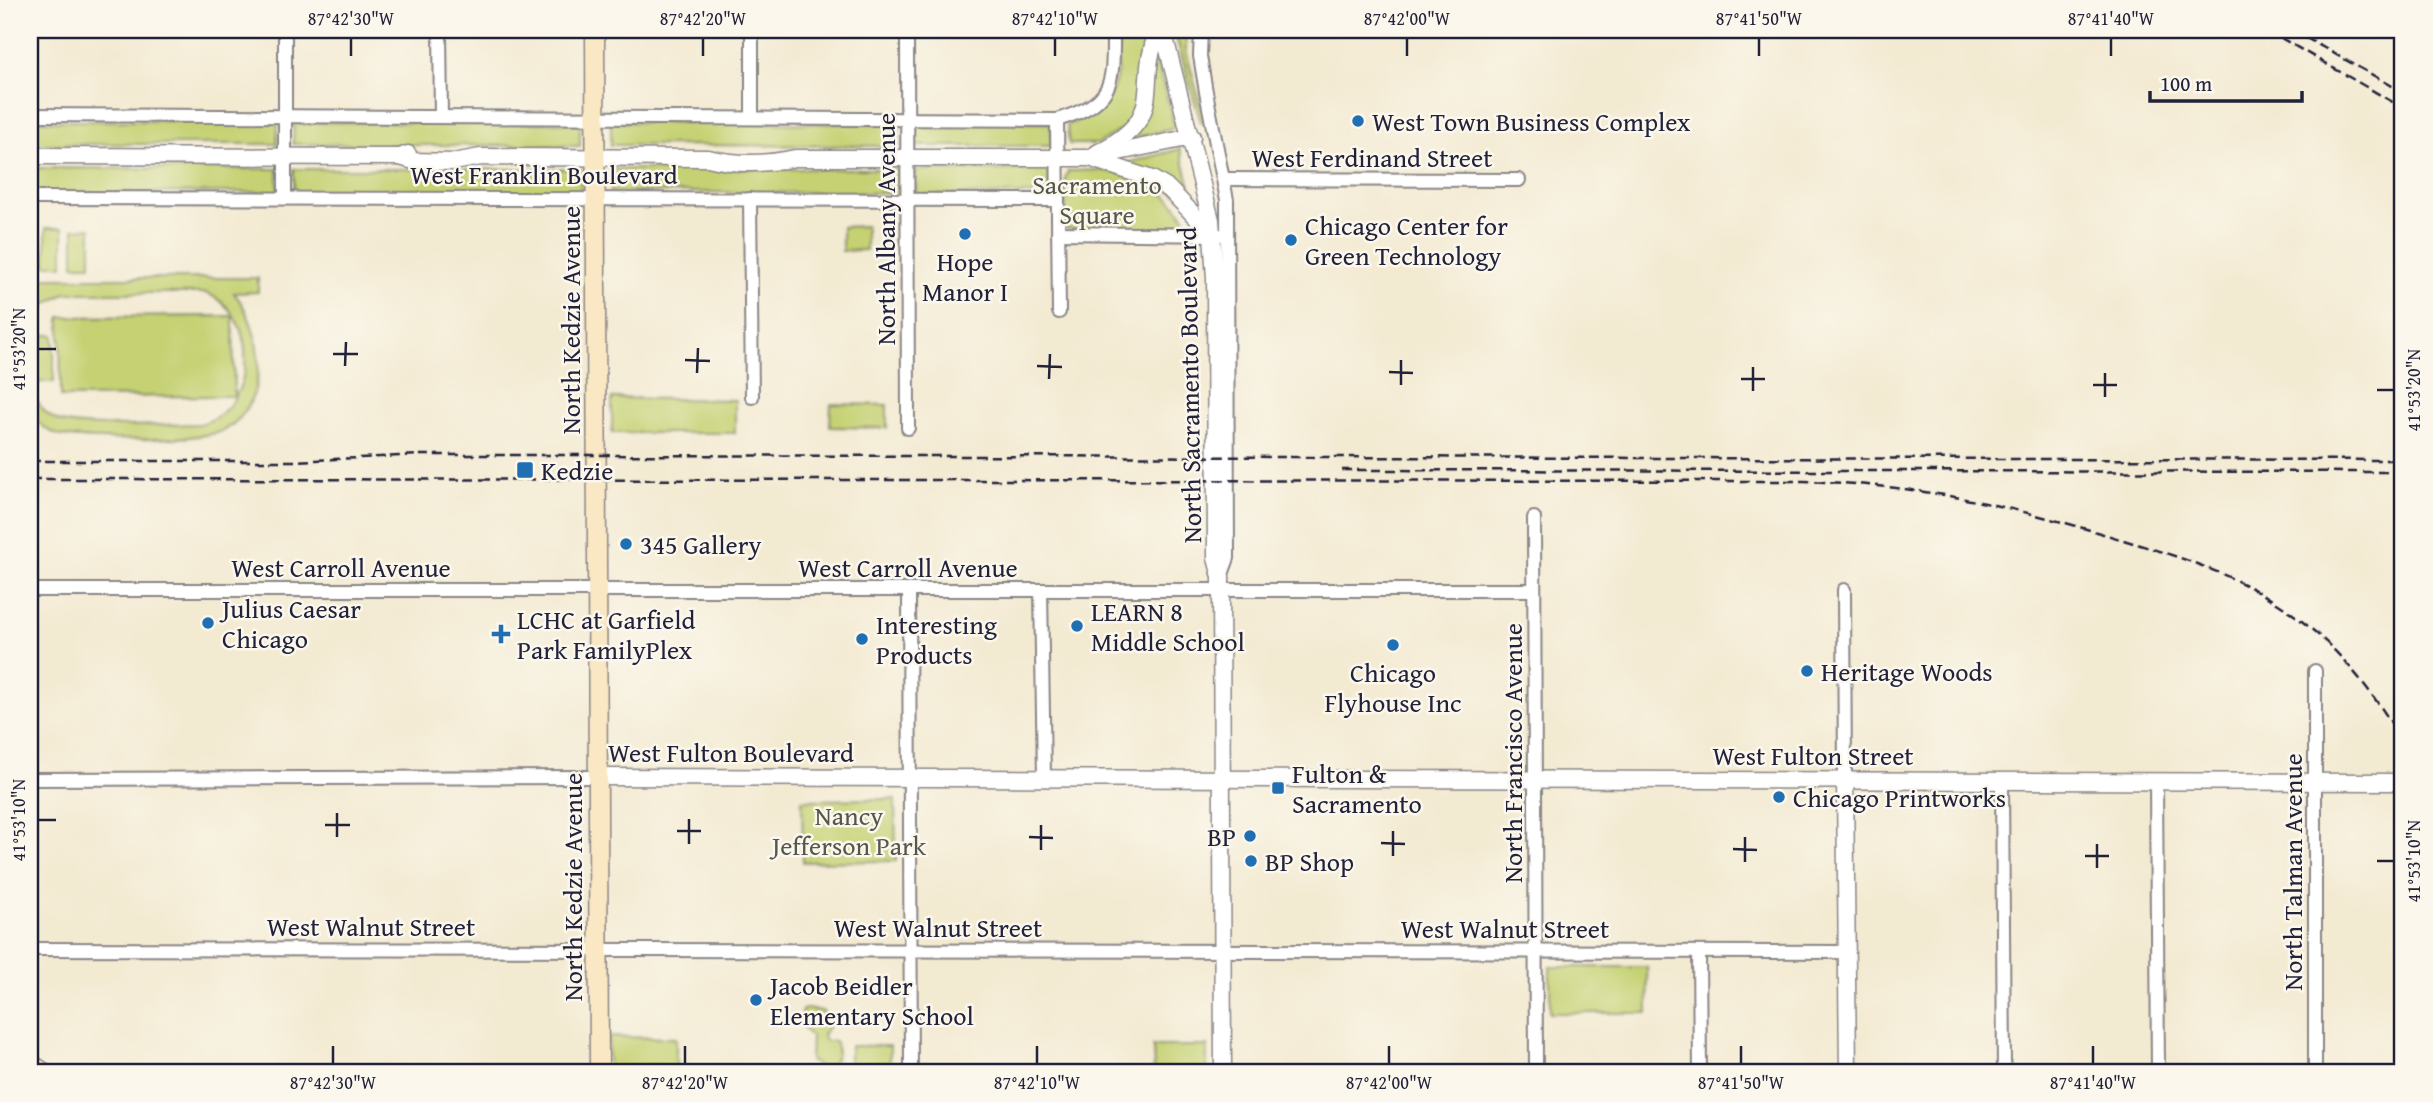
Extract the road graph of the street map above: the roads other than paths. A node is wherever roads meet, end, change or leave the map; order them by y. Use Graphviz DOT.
graph roads {
  1 [pos="285,30"];
  2 [pos="440,30"];
  3 [pos="595,30"];
  4 [pos="752,30"];
  5 [pos="907,30"];
  6 [pos="1113,30"];
  7 [pos="1158,30"];
  8 [pos="1163,30"];
  9 [pos="1200,30"];
  10 [pos="30,115"];
  11 [pos="285,116"];
  12 [pos="441,117"];
  13 [pos="596,118"];
  14 [pos="752,118"];
  15 [pos="908,119"];
  16 [pos="1057,120"];
  17 [pos="1192,137"];
  18 [pos="30,156"];
  19 [pos="285,157"];
  20 [pos="596,157"];
  21 [pos="907,158"];
  22 [pos="1089,158"];
  23 [pos="1058,159"];
  24 [pos="1225,179"];
  25 [pos="1519,180"];
  26 [pos="30,198"];
  27 [pos="285,198"];
  28 [pos="596,199"];
  29 [pos="750,199"];
  30 [pos="907,199"];
  31 [pos="1058,200"];
  32 [pos="1058,233"];
  33 [pos="1220,235"];
  34 [pos="1059,312"];
  35 [pos="752,397"];
  36 [pos="908,428"];
  37 [pos="1534,518"];
  38 [pos="1221,584"];
  39 [pos="30,590"];
  40 [pos="597,590"];
  41 [pos="909,590"];
  42 [pos="1041,590"];
  43 [pos="1534,590"];
  44 [pos="1844,590"];
  45 [pos="2315,671"];
  46 [pos="598,777"];
  47 [pos="910,777"];
  48 [pos="1044,778"];
  49 [pos="1222,778"];
  50 [pos="1535,778"];
  51 [pos="30,779"];
  52 [pos="1845,779"];
  53 [pos="2002,780"];
  54 [pos="2156,781"];
  55 [pos="2315,782"];
  56 [pos="2403,782"];
  57 [pos="30,949"];
  58 [pos="911,949"];
  59 [pos="598,950"];
  60 [pos="1222,950"];
  61 [pos="1535,951"];
  62 [pos="1699,951"];
  63 [pos="1847,952"];
  64 [pos="30,1063"];
  65 [pos="43,1072"];
  66 [pos="599,1072"];
  67 [pos="911,1072"];
  68 [pos="1223,1072"];
  69 [pos="1536,1072"];
  70 [pos="1700,1072"];
  71 [pos="1848,1072"];
  72 [pos="2004,1072"];
  73 [pos="2158,1072"];
  74 [pos="2315,1072"];
  1 -- 11 [label="street"];
  2 -- 12 [label="street"];
  3 -- 13 [label="main road, North Kedzie Avenue"];
  4 -- 14 [label="street"];
  5 -- 15 [label="street, North Albany Avenue"];
  6 -- 16 [label="street"];
  7 -- 22 [label="street"];
  8 -- 17 [label="street, North Sacramento Boulevard"];
  9 -- 24 [label="street, North Sacramento Boulevard"];
  10 -- 11 [label="street"];
  11 -- 12 [label="street"];
  11 -- 19 [label="street"];
  12 -- 13 [label="street"];
  13 -- 14 [label="street"];
  13 -- 20 [label="main road, North Kedzie Avenue"];
  14 -- 15 [label="street"];
  15 -- 16 [label="street"];
  15 -- 21 [label="street, North Albany Avenue"];
  16 -- 23 [label="street"];
  17 -- 22 [label="street, West Franklin Boulevard"];
  17 -- 33 [label="street, North Sacramento Boulevard"];
  18 -- 19 [label="street, West Franklin Boulevard"];
  19 -- 20 [label="street, West Franklin Boulevard"];
  19 -- 27 [label="street"];
  20 -- 21 [label="street, West Franklin Boulevard"];
  20 -- 28 [label="main road, North Kedzie Avenue"];
  21 -- 23 [label="street, West Franklin Boulevard"];
  21 -- 30 [label="street, North Albany Avenue"];
  22 -- 23 [label="street, West Franklin Boulevard"];
  22 -- 33 [label="street"];
  23 -- 31 [label="street"];
  24 -- 25 [label="street, West Ferdinand Street"];
  24 -- 33 [label="street, North Sacramento Boulevard"];
  26 -- 27 [label="street, West Franklin Boulevard"];
  27 -- 28 [label="street, West Franklin Boulevard"];
  28 -- 29 [label="street, West Franklin Boulevard"];
  28 -- 40 [label="main road, North Kedzie Avenue"];
  29 -- 30 [label="street, West Franklin Boulevard"];
  29 -- 35 [label="street"];
  30 -- 31 [label="street, West Franklin Boulevard"];
  30 -- 36 [label="street, North Albany Avenue"];
  31 -- 32 [label="street"];
  32 -- 33 [label="street"];
  32 -- 34 [label="street"];
  33 -- 38 [label="street, North Sacramento Boulevard"];
  37 -- 43 [label="street, North Francisco Avenue"];
  38 -- 42 [label="street, West Carroll Avenue"];
  38 -- 43 [label="street, West Carroll Avenue"];
  38 -- 49 [label="street, North Sacramento Boulevard"];
  39 -- 40 [label="street, West Carroll Avenue"];
  40 -- 41 [label="street, West Carroll Avenue"];
  40 -- 46 [label="main road, North Kedzie Avenue"];
  41 -- 42 [label="street, West Carroll Avenue"];
  41 -- 47 [label="street"];
  42 -- 48 [label="street"];
  43 -- 50 [label="street, North Francisco Avenue"];
  44 -- 52 [label="street"];
  45 -- 55 [label="street, North Talman Avenue"];
  46 -- 47 [label="street, West Fulton Boulevard"];
  46 -- 51 [label="street, West Fulton Boulevard"];
  46 -- 59 [label="main road, North Kedzie Avenue"];
  47 -- 48 [label="street, West Fulton Boulevard"];
  47 -- 58 [label="street"];
  48 -- 49 [label="street, West Fulton Boulevard"];
  49 -- 50 [label="street, West Fulton Street"];
  49 -- 60 [label="street, North Sacramento Boulevard"];
  50 -- 52 [label="street, West Fulton Street"];
  50 -- 61 [label="street, North Francisco Avenue"];
  52 -- 53 [label="street, West Fulton Street"];
  52 -- 63 [label="street"];
  53 -- 54 [label="street, West Fulton Street"];
  53 -- 72 [label="street"];
  54 -- 55 [label="street, West Fulton Street"];
  54 -- 73 [label="street"];
  55 -- 56 [label="street, West Fulton Street"];
  55 -- 74 [label="street, North Talman Avenue"];
  57 -- 59 [label="street, West Walnut Street"];
  58 -- 59 [label="street, West Walnut Street"];
  58 -- 60 [label="street, West Walnut Street"];
  58 -- 67 [label="street"];
  59 -- 66 [label="main road, North Kedzie Avenue"];
  60 -- 61 [label="street, West Walnut Street"];
  60 -- 68 [label="street, North Sacramento Boulevard"];
  61 -- 62 [label="street, West Walnut Street"];
  61 -- 69 [label="street, North Francisco Avenue"];
  62 -- 63 [label="street, West Walnut Street"];
  62 -- 70 [label="street"];
  63 -- 71 [label="street"];
  64 -- 65 [label="main road"];
}
